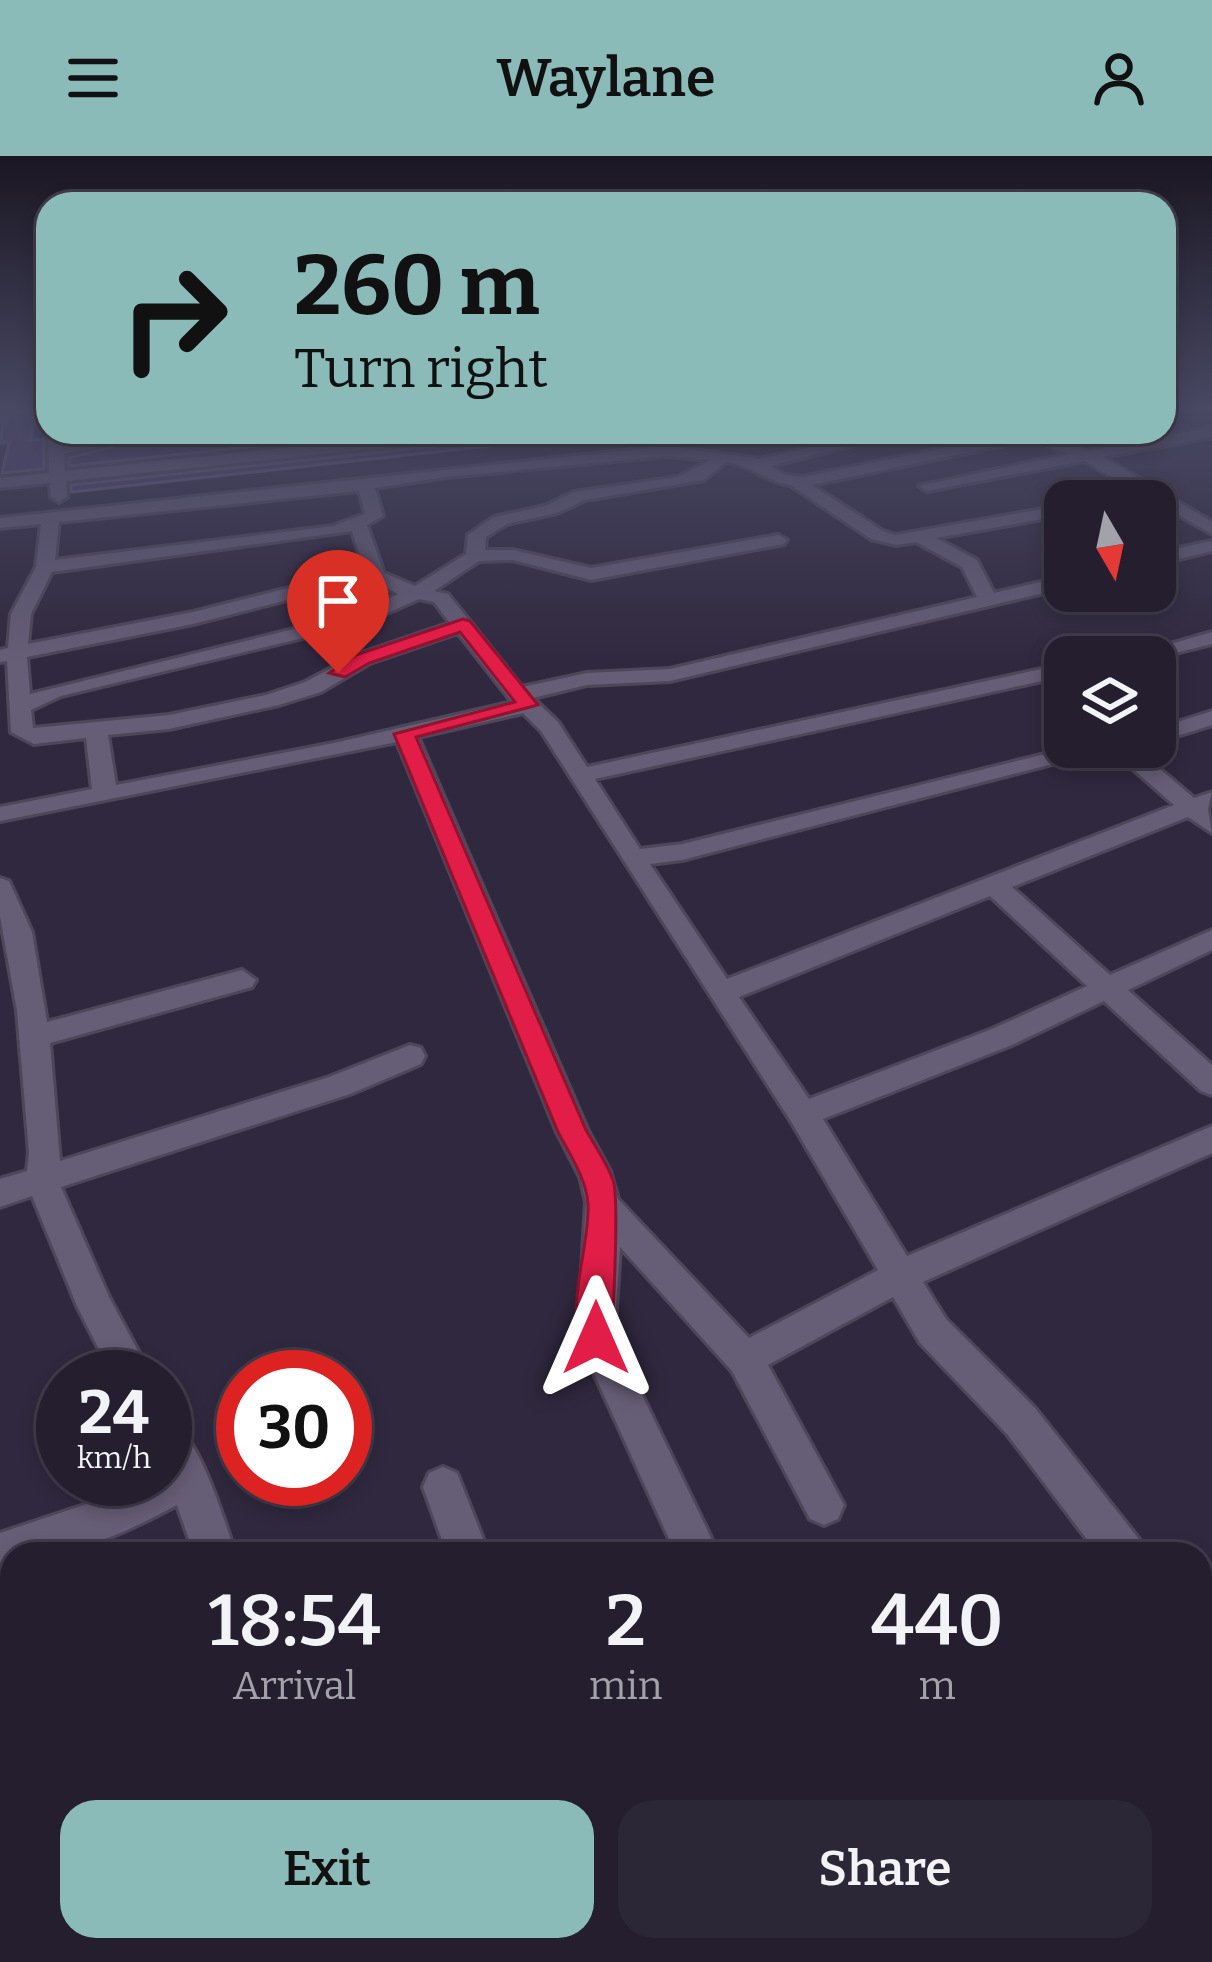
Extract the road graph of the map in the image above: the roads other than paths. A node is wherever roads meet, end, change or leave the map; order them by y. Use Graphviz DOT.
graph roads {
  1 [pos="58,495"];
  2 [pos="269,495"];
  3 [pos="369,495"];
  4 [pos="587,495"];
  5 [pos="817,495"];
  6 [pos="1176,509"];
  7 [pos="1044,514"];
  8 [pos="55,518"];
  9 [pos="0,523"];
  10 [pos="359,526"];
  11 [pos="1212,530"];
  12 [pos="922,538"];
  13 [pos="778,540"];
  14 [pos="1212,546"];
  15 [pos="1176,554"];
  16 [pos="475,556"];
  17 [pos="45,567"];
  18 [pos="374,572"];
  19 [pos="1044,586"];
  20 [pos="421,591"];
  21 [pos="987,598"];
  22 [pos="11,613"];
  23 [pos="463,625"];
  24 [pos="1212,638"];
  25 [pos="1176,647"];
  26 [pos="9,654"];
  27 [pos="1044,675"];
  28 [pos="20,696"];
  29 [pos="523,700"];
  30 [pos="1212,718"];
  31 [pos="1176,729"];
  32 [pos="96,733"];
  33 [pos="405,734"];
  34 [pos="1044,761"];
  35 [pos="1148,768"];
  36 [pos="580,775"];
  37 [pos="104,794"];
  38 [pos="1205,810"];
  39 [pos="0,814"];
  40 [pos="634,858"];
  41 [pos="991,883"];
  42 [pos="0,887"];
  43 [pos="1212,939"];
  44 [pos="242,980"];
  45 [pos="1102,988"];
  46 [pos="720,993"];
  47 [pos="33,1037"];
  48 [pos="410,1055"];
  49 [pos="1212,1083"];
  50 [pos="803,1114"];
  51 [pos="1212,1139"];
  52 [pos="42,1180"];
  53 [pos="0,1193"];
  54 [pos="603,1205"];
  55 [pos="899,1276"];
  56 [pos="119,1350"];
  57 [pos="745,1359"];
  58 [pos="443,1487"];
  59 [pos="192,1492"];
  60 [pos="824,1505"];
  61 [pos="134,1506"];
  62 [pos="36,1542"];
  63 [pos="211,1542"];
  64 [pos="464,1542"];
  65 [pos="692,1542"];
  66 [pos="1115,1542"];
  1 -- 8 [label="street"];
  2 -- 8 [label="street"];
  3 -- 10 [label="street"];
  4 -- 16 [label="street"];
  5 -- 12 [label="street"];
  6 -- 11 [label="street"];
  7 -- 12 [label="street"];
  8 -- 9 [label="street"];
  8 -- 17 [label="street"];
  10 -- 17 [label="street"];
  10 -- 18 [label="street"];
  12 -- 21 [label="street"];
  13 -- 16 [label="street"];
  14 -- 15 [label="street"];
  16 -- 20 [label="street"];
  17 -- 22 [label="street"];
  18 -- 20 [label="street"];
  18 -- 26 [label="street"];
  19 -- 21 [label="street"];
  20 -- 23 [label="street"];
  20 -- 28 [label="street"];
  21 -- 29 [label="street"];
  22 -- 26 [label="street"];
  23 -- 29 [label="street"];
  23 -- 32 [label="street"];
  24 -- 25 [label="street"];
  26 -- 28 [label="street"];
  27 -- 36 [label="street"];
  28 -- 32 [label="street"];
  29 -- 33 [label="street"];
  29 -- 36 [label="street"];
  30 -- 31 [label="street"];
  32 -- 37 [label="street"];
  33 -- 37 [label="street"];
  33 -- 54 [label="street"];
  34 -- 40 [label="street"];
  35 -- 38 [label="street"];
  36 -- 40 [label="street"];
  37 -- 39 [label="street"];
  38 -- 41 [label="street"];
  40 -- 46 [label="street"];
  41 -- 45 [label="street"];
  41 -- 46 [label="street"];
  42 -- 47 [label="street"];
  43 -- 45 [label="street"];
  44 -- 47 [label="street"];
  45 -- 49 [label="street"];
  45 -- 50 [label="street"];
  46 -- 50 [label="street"];
  47 -- 52 [label="street"];
  48 -- 52 [label="street"];
  50 -- 55 [label="street"];
  51 -- 55 [label="street"];
  52 -- 53 [label="street"];
  52 -- 56 [label="street"];
  54 -- 57 [label="street"];
  54 -- 65 [label="street"];
  55 -- 57 [label="street"];
  55 -- 66 [label="street"];
  57 -- 60 [label="street"];
  58 -- 64 [label="street"];
  59 -- 63 [label="street"];
  61 -- 62 [label="street"];
}
